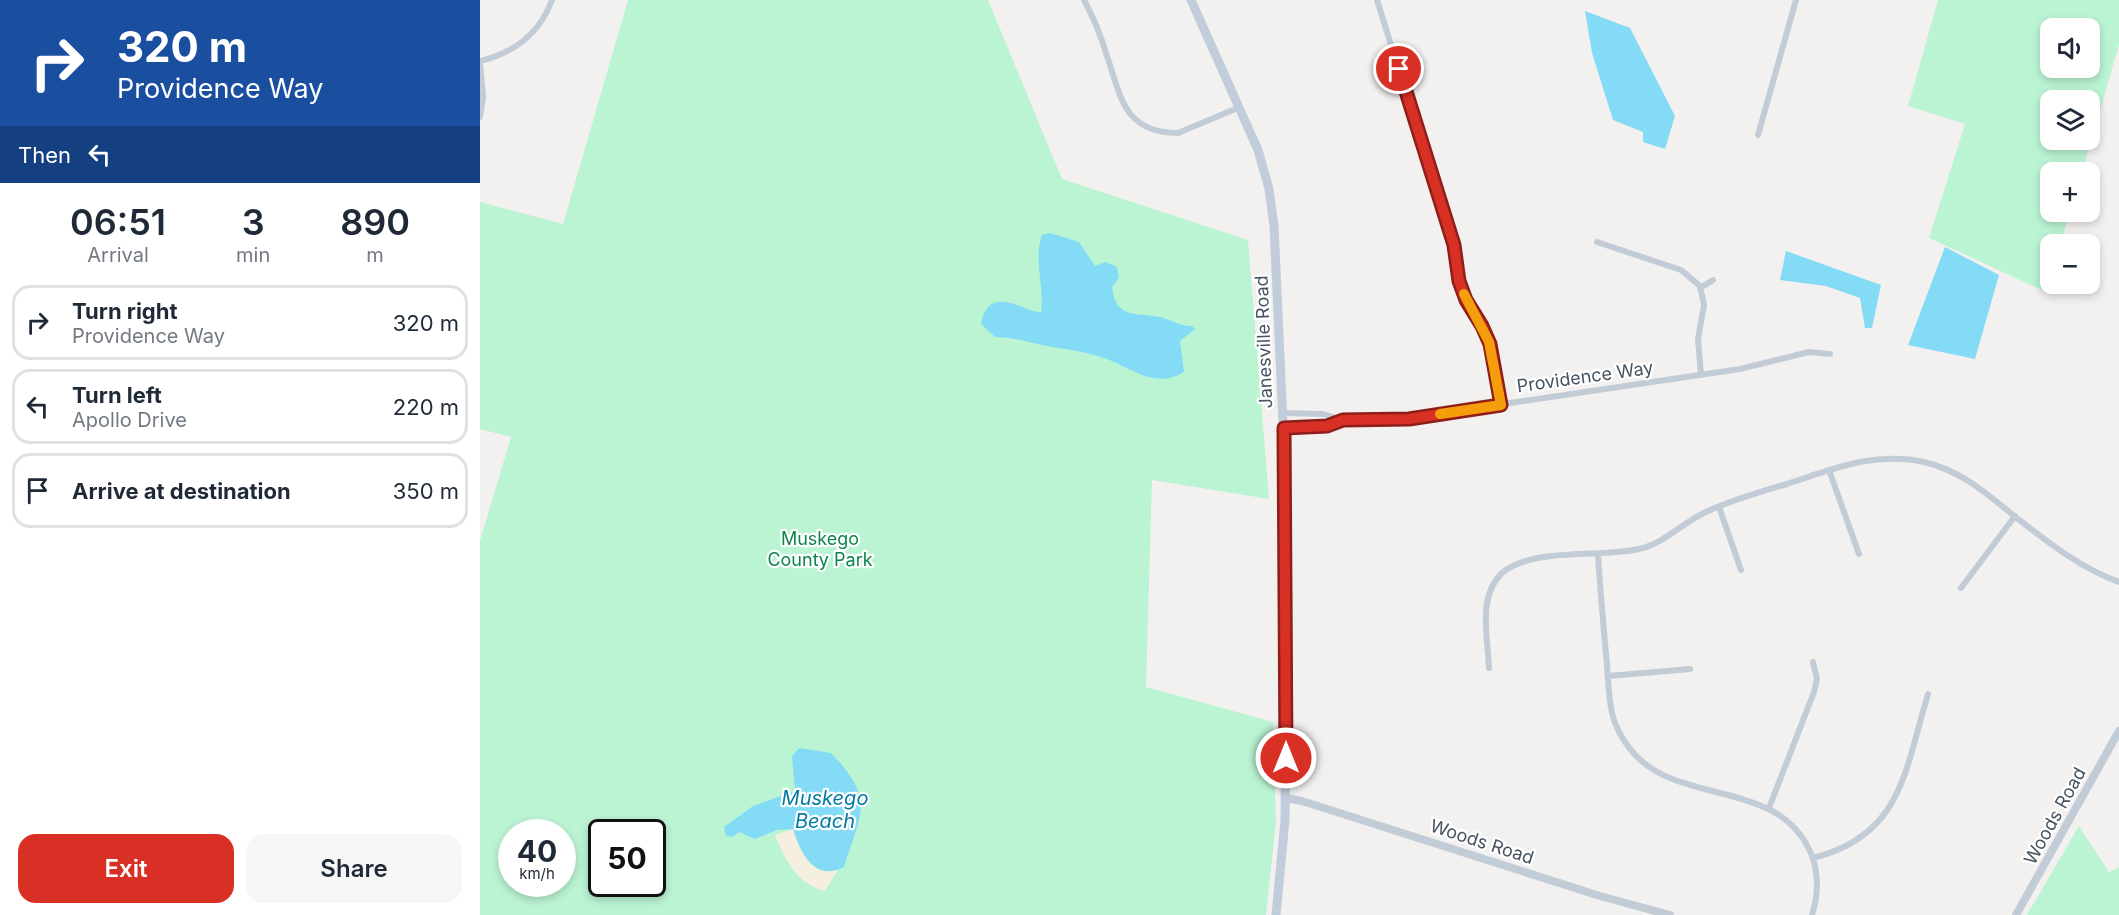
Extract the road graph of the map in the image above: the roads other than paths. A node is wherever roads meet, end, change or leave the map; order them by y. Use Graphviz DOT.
graph roads {
  1 [pos="552,0"];
  2 [pos="1084,0"];
  3 [pos="1191,0"];
  4 [pos="1377,0"];
  5 [pos="1797,0"];
  6 [pos="480,62"];
  7 [pos="1240,106"];
  8 [pos="480,117"];
  9 [pos="1758,135"];
  10 [pos="1597,242"];
  11 [pos="1713,280"];
  12 [pos="1700,288"];
  13 [pos="1830,354"];
  14 [pos="1701,375"];
  15 [pos="1501,405"];
  16 [pos="1283,413"];
  17 [pos="1343,420"];
  18 [pos="1284,428"];
  19 [pos="1829,470"];
  20 [pos="1719,507"];
  21 [pos="2015,516"];
  22 [pos="1598,554"];
  23 [pos="1859,554"];
  24 [pos="1741,570"];
  25 [pos="2119,582"];
  26 [pos="1961,588"];
  27 [pos="1813,662"];
  28 [pos="1490,668"];
  29 [pos="1690,669"];
  30 [pos="1608,676"];
  31 [pos="1928,694"];
  32 [pos="2119,731"];
  33 [pos="1286,798"];
  34 [pos="1769,808"];
  35 [pos="1814,858"];
  36 [pos="1276,915"];
  37 [pos="1670,915"];
  38 [pos="1812,915"];
  39 [pos="2016,915"];
  1 -- 6 [label="street"];
  2 -- 7 [label="street"];
  3 -- 7 [label="main road, Janesville Road"];
  4 -- 15 [label="street"];
  5 -- 9 [label="street"];
  6 -- 8 [label="street"];
  7 -- 16 [label="main road, Janesville Road"];
  10 -- 12 [label="street"];
  11 -- 12 [label="street"];
  12 -- 14 [label="street"];
  13 -- 14 [label="street, Providence Way"];
  14 -- 15 [label="street, Providence Way"];
  15 -- 17 [label="street, Providence Way"];
  16 -- 17 [label="street, Providence Way"];
  16 -- 18 [label="main road, Janesville Road"];
  17 -- 18 [label="street, Providence Way"];
  18 -- 33 [label="main road, Janesville Road"];
  19 -- 20 [label="street"];
  19 -- 21 [label="street"];
  19 -- 23 [label="street"];
  20 -- 22 [label="street"];
  20 -- 24 [label="street"];
  21 -- 25 [label="street"];
  21 -- 26 [label="street"];
  22 -- 28 [label="street"];
  22 -- 30 [label="street"];
  27 -- 34 [label="street"];
  29 -- 30 [label="street"];
  30 -- 34 [label="street"];
  31 -- 35 [label="street"];
  32 -- 39 [label="street, Woods Road"];
  33 -- 36 [label="main road, Janesville Road"];
  33 -- 37 [label="street, Woods Road"];
  34 -- 35 [label="street"];
  35 -- 38 [label="street"];
}
